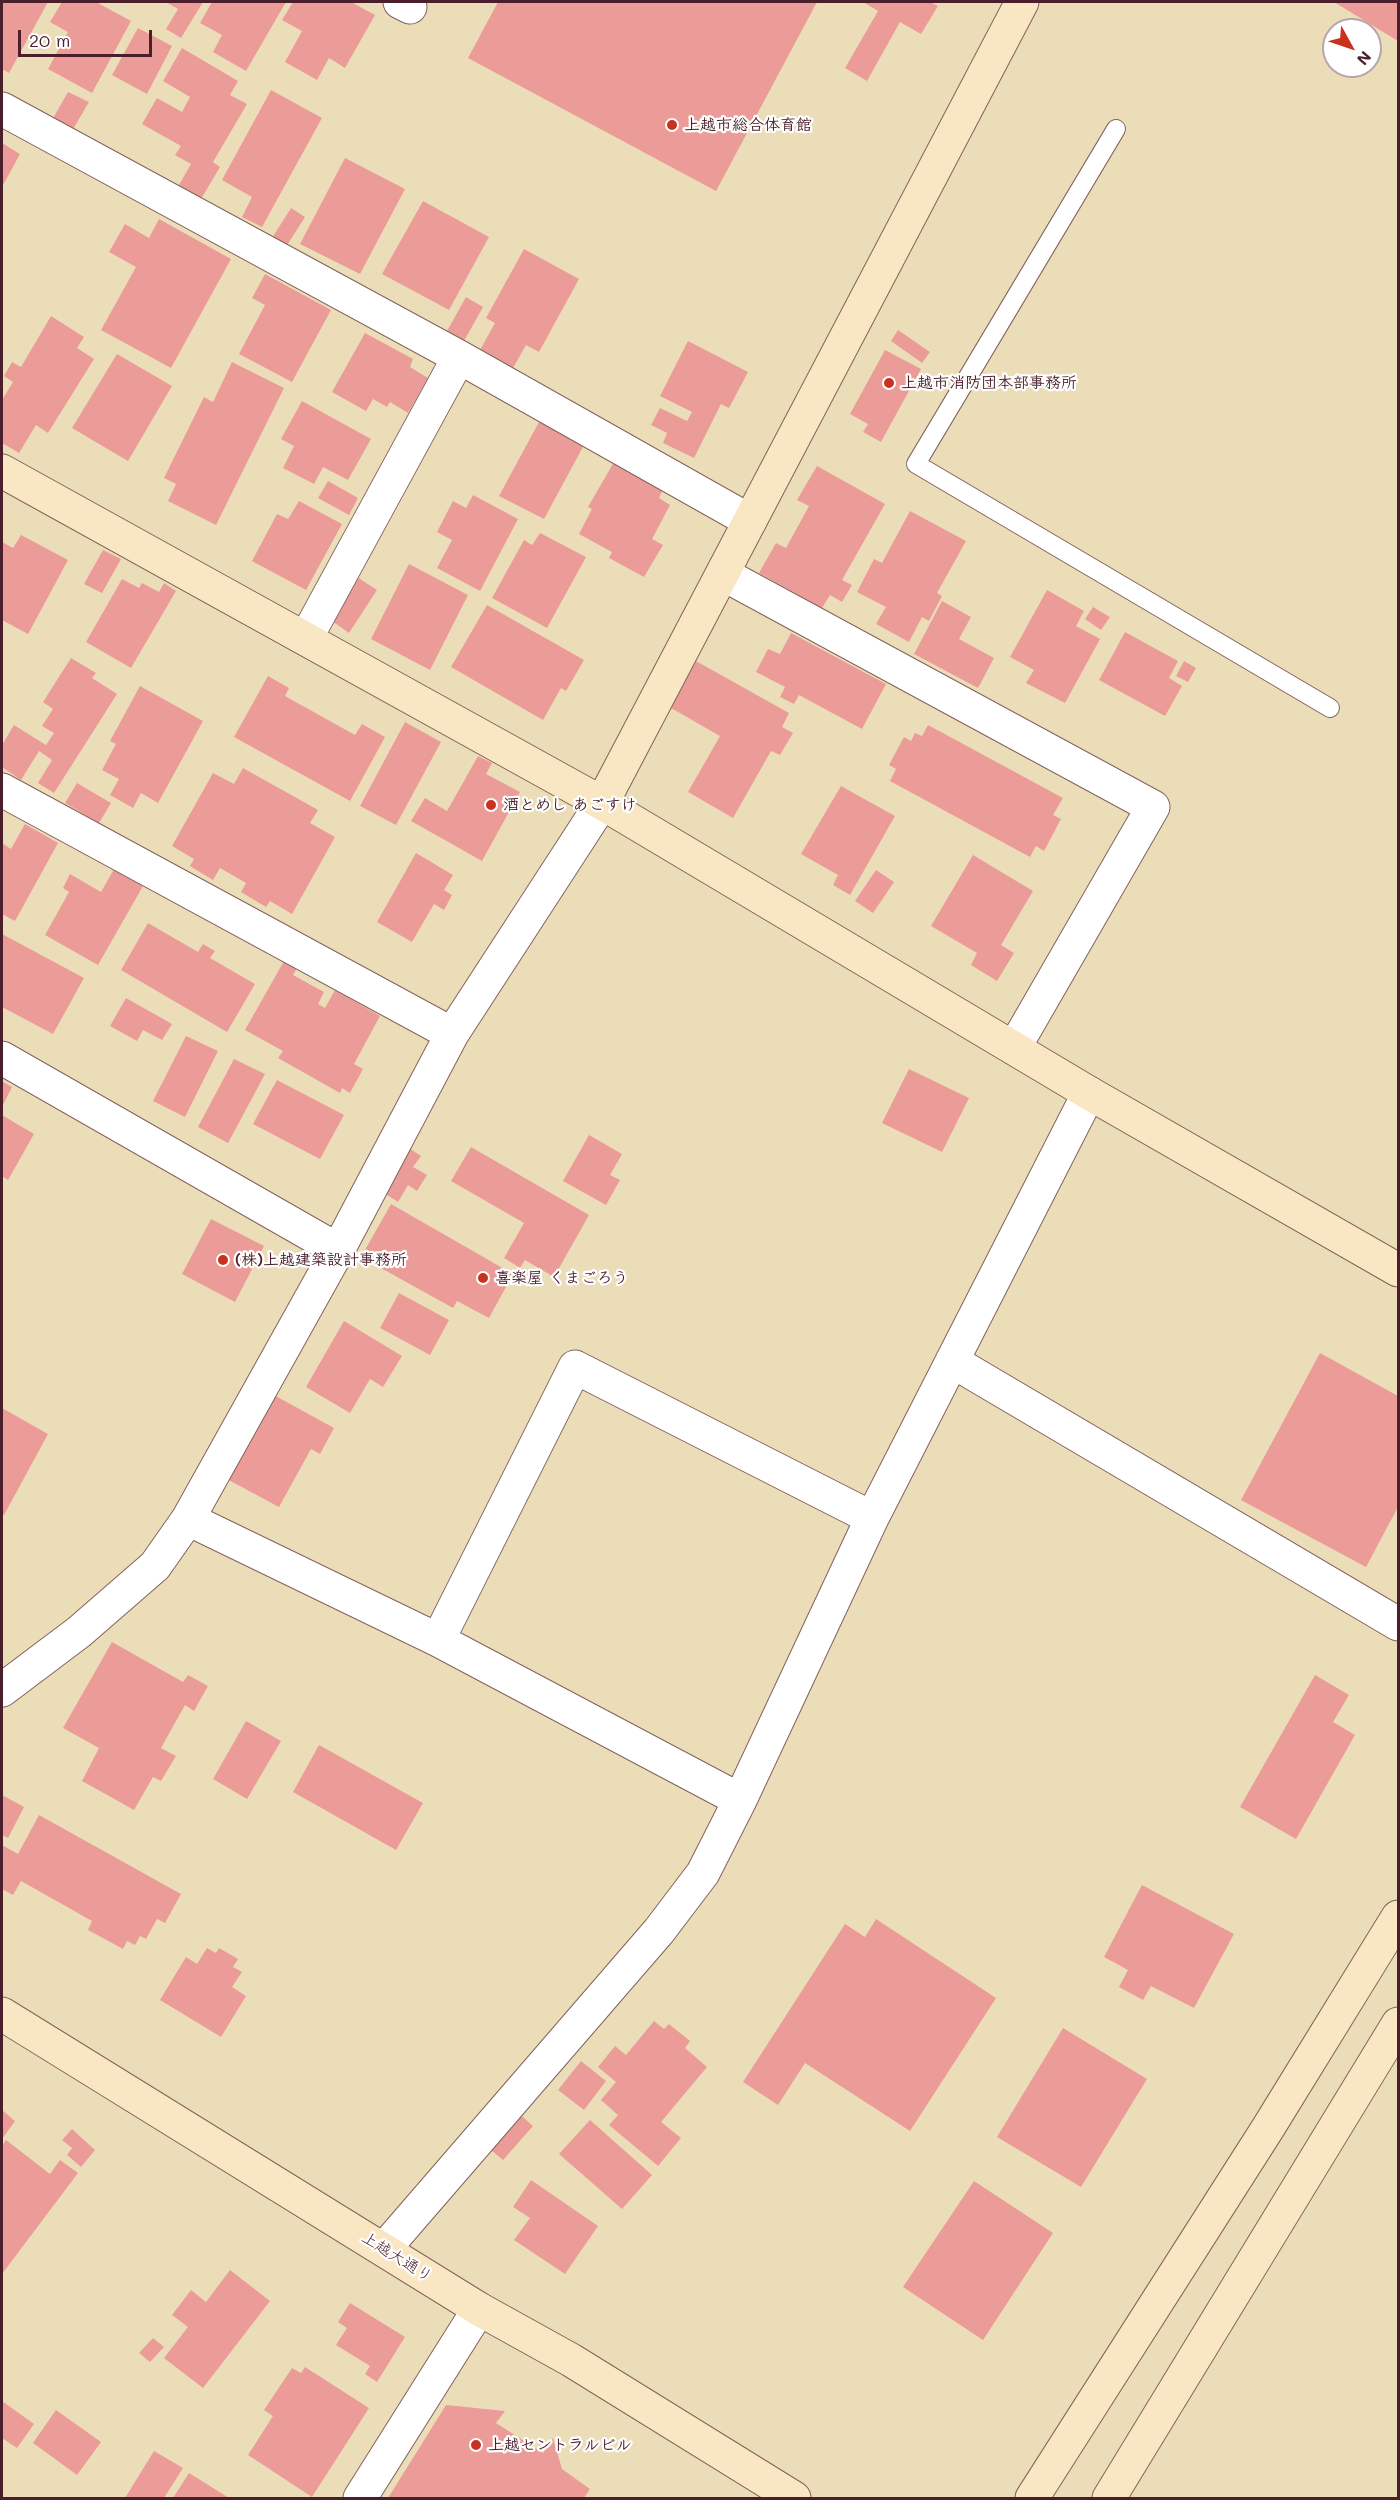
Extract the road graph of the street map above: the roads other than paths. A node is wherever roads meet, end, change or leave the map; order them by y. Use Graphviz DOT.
graph roads {
  1 [pos="1022,2"];
  2 [pos="2,108"];
  3 [pos="1116,129"];
  4 [pos="459,357"];
  5 [pos="2,471"];
  6 [pos="750,521"];
  7 [pos="723,574"];
  8 [pos="306,638"];
  9 [pos="1330,708"];
  10 [pos="2,790"];
  11 [pos="602,803"];
  12 [pos="452,1034"];
  13 [pos="1014,1048"];
  14 [pos="2,1058"];
  15 [pos="1089,1093"];
  16 [pos="338,1250"];
  17 [pos="1398,1270"];
  18 [pos="952,1361"];
  19 [pos="188,1518"];
  20 [pos="872,1518"];
  21 [pos="1398,1624"];
  22 [pos="438,1640"];
  23 [pos="2,1690"];
  24 [pos="740,1800"];
  25 [pos="1398,1917"];
  26 [pos="2,2014"];
  27 [pos="1398,2024"];
  28 [pos="385,2248"];
  29 [pos="479,2308"];
  30 [pos="360,2499"];
  31 [pos="794,2499"];
  32 [pos="1032,2499"];
  33 [pos="1109,2499"];
  1 -- 6 [label="street"];
  2 -- 4 [label="street"];
  3 -- 9 [label="lane"];
  4 -- 6 [label="street"];
  4 -- 8 [label="street"];
  5 -- 8 [label="street"];
  6 -- 7 [label="street"];
  7 -- 11 [label="street"];
  7 -- 13 [label="street"];
  8 -- 11 [label="street"];
  10 -- 12 [label="street"];
  11 -- 12 [label="street"];
  11 -- 13 [label="street"];
  12 -- 16 [label="street"];
  13 -- 15 [label="street"];
  14 -- 16 [label="street"];
  15 -- 17 [label="street"];
  15 -- 18 [label="street"];
  16 -- 19 [label="street"];
  18 -- 20 [label="street"];
  18 -- 21 [label="street"];
  19 -- 22 [label="street"];
  19 -- 23 [label="street"];
  20 -- 22 [label="street"];
  20 -- 24 [label="street"];
  22 -- 24 [label="street"];
  24 -- 28 [label="street"];
  25 -- 32 [label="street"];
  26 -- 28 [label="street, 上越大通り"];
  27 -- 33 [label="street"];
  28 -- 29 [label="street, 上越大通り"];
  29 -- 30 [label="street"];
  29 -- 31 [label="street, 上越大通り"];
}
